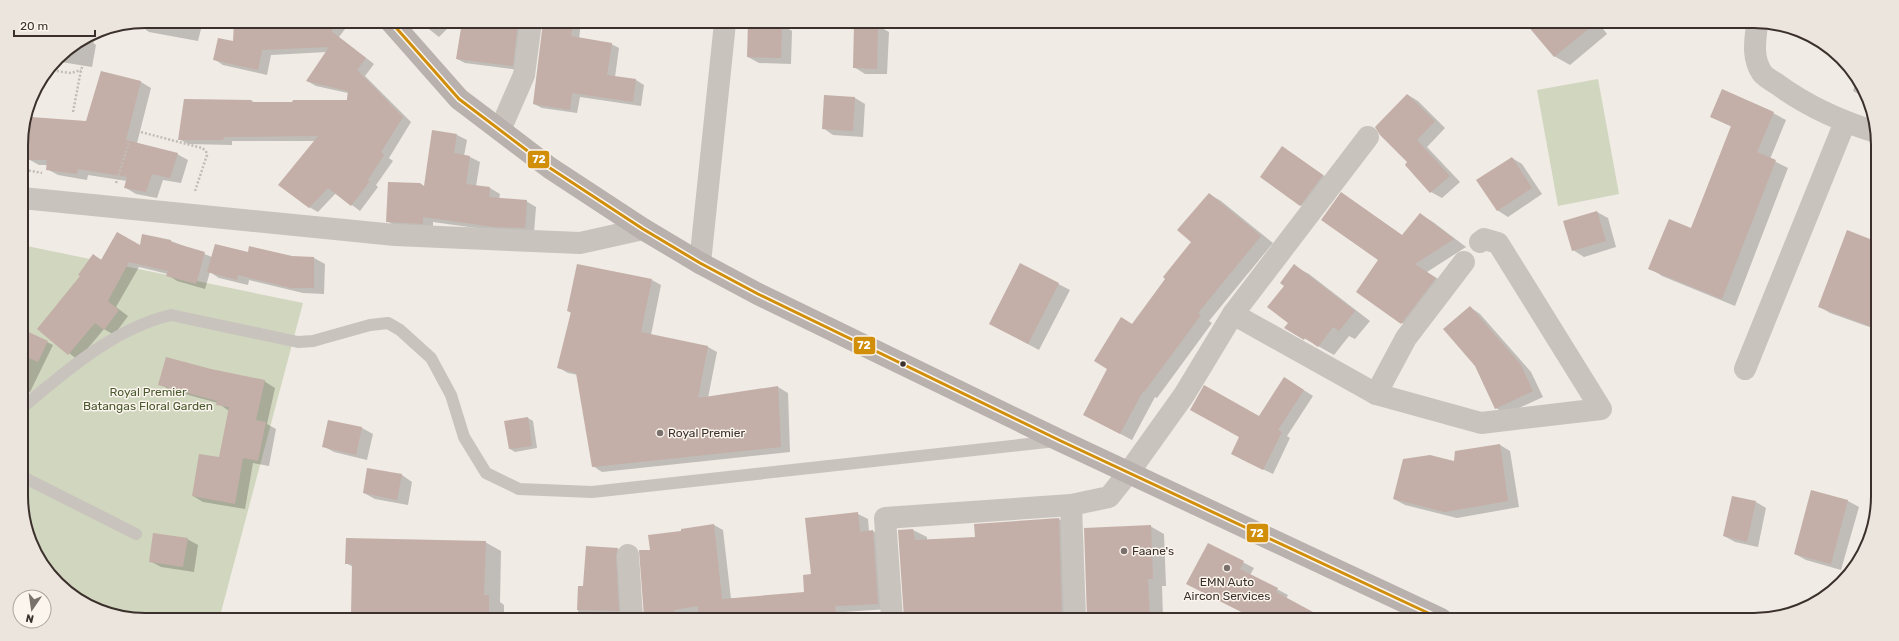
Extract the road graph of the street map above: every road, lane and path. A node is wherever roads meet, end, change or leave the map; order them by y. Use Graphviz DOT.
graph roads {
  1 [pos="396,28"];
  2 [pos="530,28"];
  3 [pos="724,28"];
  4 [pos="1756,28"];
  5 [pos="92,41"];
  6 [pos="81,70"];
  7 [pos="55,71"];
  8 [pos="73,112"];
  9 [pos="1845,122"];
  10 [pos="500,130"];
  11 [pos="1870,130"];
  12 [pos="1368,137"];
  13 [pos="28,170"];
  14 [pos="45,173"];
  15 [pos="115,188"];
  16 [pos="193,197"];
  17 [pos="28,199"];
  18 [pos="643,229"];
  19 [pos="1480,242"];
  20 [pos="1464,262"];
  21 [pos="700,263"];
  22 [pos="1233,314"];
  23 [pos="1746,370"];
  24 [pos="1376,394"];
  25 [pos="28,403"];
  26 [pos="1061,441"];
  27 [pos="1129,472"];
  28 [pos="28,479"];
  29 [pos="1071,504"];
  30 [pos="136,534"];
  31 [pos="628,555"];
  32 [pos="632,613"];
  33 [pos="892,613"];
  34 [pos="1075,613"];
  35 [pos="1428,613"];
  1 -- 10 [label="main road"];
  2 -- 10 [label="street"];
  3 -- 21 [label="street"];
  4 -- 9 [label="street"];
  5 -- 6 [label="path"];
  6 -- 7 [label="path"];
  6 -- 8 [label="path"];
  9 -- 11 [label="street"];
  9 -- 23 [label="street"];
  10 -- 18 [label="main road"];
  12 -- 22 [label="street"];
  13 -- 14 [label="path"];
  15 -- 16 [label="path"];
  17 -- 18 [label="street"];
  18 -- 21 [label="main road"];
  19 -- 24 [label="street"];
  20 -- 24 [label="street"];
  21 -- 26 [label="main road"];
  22 -- 24 [label="street"];
  22 -- 27 [label="street"];
  25 -- 26 [label="lane"];
  26 -- 27 [label="main road"];
  27 -- 29 [label="street"];
  27 -- 35 [label="main road"];
  28 -- 30 [label="lane"];
  29 -- 33 [label="street"];
  29 -- 34 [label="street"];
  31 -- 32 [label="street"];
}
